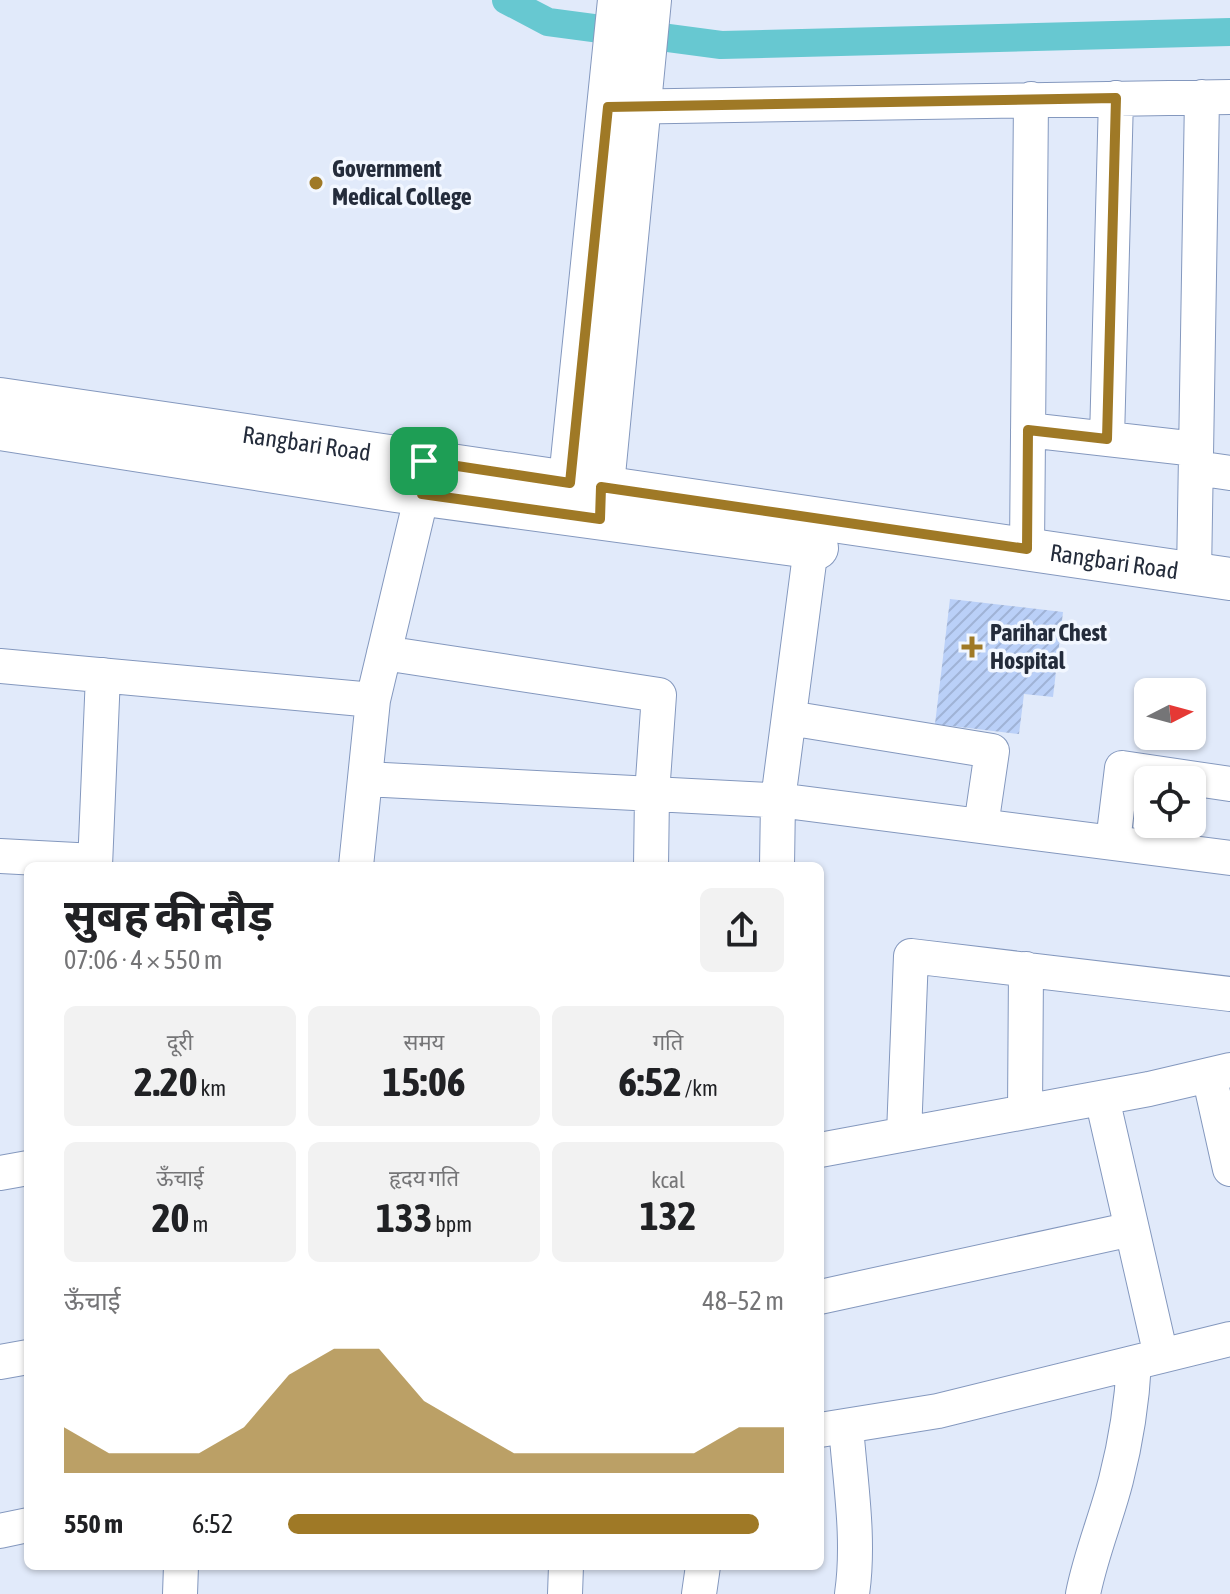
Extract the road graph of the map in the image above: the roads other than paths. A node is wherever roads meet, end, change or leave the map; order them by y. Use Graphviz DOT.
graph roads {
  1 [pos="619,0"];
  2 [pos="650,0"];
  3 [pos="625,97"];
  4 [pos="1216,97"];
  5 [pos="1116,98"];
  6 [pos="1031,99"];
  7 [pos="1215,186"];
  8 [pos="0,399"];
  9 [pos="0,429"];
  10 [pos="1028,430"];
  11 [pos="1107,439"];
  12 [pos="1196,458"];
  13 [pos="1230,473"];
  14 [pos="423,478"];
  15 [pos="584,501"];
  16 [pos="811,547"];
  17 [pos="1027,549"];
  18 [pos="1212,576"];
  19 [pos="1230,608"];
  20 [pos="384,653"];
  21 [pos="0,666"];
  22 [pos="103,675"];
  23 [pos="373,700"];
  24 [pos="789,718"];
  25 [pos="365,779"];
  26 [pos="1230,784"];
  27 [pos="652,794"];
  28 [pos="778,800"];
  29 [pos="981,826"];
  30 [pos="1113,842"];
  31 [pos="0,856"];
  32 [pos="1230,858"];
  33 [pos="71,862"];
  34 [pos="95,862"];
  35 [pos="356,862"];
  36 [pos="651,862"];
  37 [pos="777,862"];
  38 [pos="1026,969"];
  39 [pos="1230,994"];
  40 [pos="1220,1073"];
  41 [pos="1102,1098"];
  42 [pos="1025,1112"];
  43 [pos="904,1134"];
  44 [pos="824,1149"];
  45 [pos="24,1169"];
  46 [pos="1230,1169"];
  47 [pos="0,1173"];
  48 [pos="1132,1229"];
  49 [pos="824,1296"];
  50 [pos="1230,1339"];
  51 [pos="24,1358"];
  52 [pos="1147,1359"];
  53 [pos="0,1362"];
  54 [pos="833,1428"];
  55 [pos="24,1526"];
  56 [pos="0,1531"];
  57 [pos="181,1570"];
  58 [pos="566,1570"];
  59 [pos="702,1570"];
  60 [pos="180,1594"];
  61 [pos="565,1594"];
  62 [pos="699,1594"];
  63 [pos="852,1594"];
  64 [pos="1083,1594"];
  1 -- 3 [label="street"];
  2 -- 3 [label="street"];
  3 -- 6 [label="street"];
  3 -- 15 [label="street"];
  4 -- 5 [label="street"];
  4 -- 7 [label="street"];
  5 -- 6 [label="street"];
  5 -- 11 [label="street"];
  6 -- 10 [label="street"];
  7 -- 12 [label="street"];
  8 -- 14 [label="street, Rangbari Road"];
  9 -- 14 [label="street, Rangbari Road"];
  10 -- 11 [label="street"];
  10 -- 17 [label="street"];
  11 -- 12 [label="street"];
  12 -- 13 [label="street"];
  12 -- 18 [label="street"];
  14 -- 15 [label="street, Rangbari Road"];
  14 -- 20 [label="street"];
  15 -- 16 [label="street, Rangbari Road"];
  15 -- 17 [label="street, Rangbari Road"];
  16 -- 19 [label="street, Rangbari Road"];
  16 -- 24 [label="street"];
  17 -- 18 [label="street, Rangbari Road"];
  20 -- 23 [label="street"];
  20 -- 27 [label="street"];
  21 -- 22 [label="street"];
  22 -- 23 [label="street"];
  22 -- 34 [label="street"];
  23 -- 25 [label="street"];
  24 -- 28 [label="street"];
  24 -- 29 [label="street"];
  25 -- 27 [label="street"];
  25 -- 35 [label="street"];
  26 -- 30 [label="street"];
  27 -- 28 [label="street"];
  27 -- 36 [label="street"];
  28 -- 29 [label="street"];
  28 -- 37 [label="street"];
  29 -- 30 [label="street"];
  30 -- 32 [label="street"];
  31 -- 33 [label="street"];
  38 -- 39 [label="street"];
  38 -- 42 [label="street"];
  38 -- 43 [label="street"];
  40 -- 41 [label="street"];
  40 -- 46 [label="street"];
  41 -- 42 [label="street"];
  41 -- 48 [label="street"];
  42 -- 43 [label="street"];
  43 -- 44 [label="street"];
  45 -- 47 [label="street"];
  48 -- 49 [label="street"];
  48 -- 52 [label="street"];
  50 -- 52 [label="street"];
  51 -- 53 [label="street"];
  52 -- 54 [label="street"];
  52 -- 64 [label="street"];
  54 -- 63 [label="street"];
  55 -- 56 [label="street"];
  57 -- 60 [label="street"];
  58 -- 61 [label="street"];
  59 -- 62 [label="street"];
}
